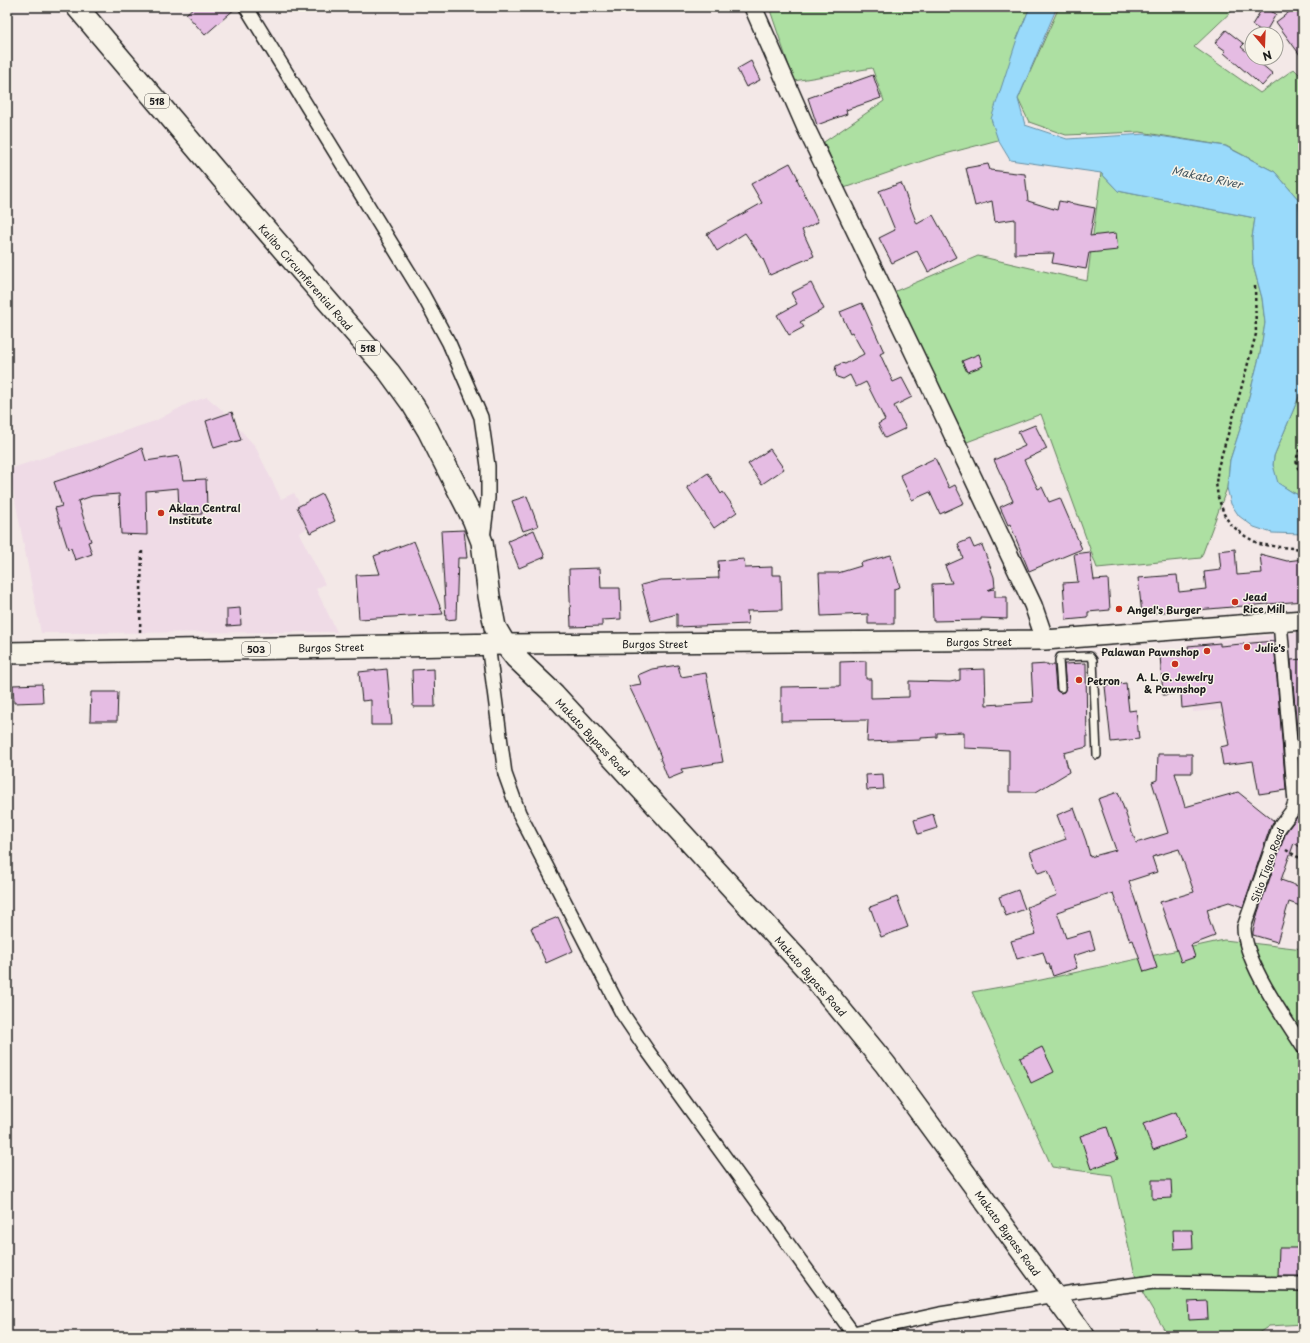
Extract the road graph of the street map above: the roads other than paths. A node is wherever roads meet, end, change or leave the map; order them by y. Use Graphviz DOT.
graph roads {
  1 [pos="77,7"];
  2 [pos="246,7"];
  3 [pos="753,7"];
  4 [pos="482,542"];
  5 [pos="1303,620"];
  6 [pos="1280,622"];
  7 [pos="1046,640"];
  8 [pos="496,644"];
  9 [pos="1071,647"];
  10 [pos="7,653"];
  11 [pos="1061,688"];
  12 [pos="1097,755"];
  13 [pos="1303,1047"];
  14 [pos="1303,1284"];
  15 [pos="1054,1296"];
  16 [pos="854,1335"];
  17 [pos="1084,1336"];
  1 -- 4 [label="main road, Kalibo Circumferential Road / 518"];
  2 -- 4 [label="street"];
  3 -- 7 [label="street"];
  4 -- 8 [label="main road, Kalibo Circumferential Road / 518"];
  5 -- 6 [label="main road, Burgos Street / 503"];
  6 -- 9 [label="main road, Burgos Street / 503"];
  6 -- 13 [label="street, Sitio Tigao Road"];
  7 -- 8 [label="main road, Burgos Street / 503"];
  7 -- 9 [label="main road, Burgos Street / 503"];
  8 -- 10 [label="main road, Burgos Street / 503"];
  8 -- 15 [label="main road, Makato Bypass Road"];
  8 -- 16 [label="street"];
  9 -- 11 [label="lane"];
  9 -- 12 [label="lane"];
  14 -- 15 [label="street"];
  15 -- 16 [label="street"];
  15 -- 17 [label="main road, Makato Bypass Road"];
}
